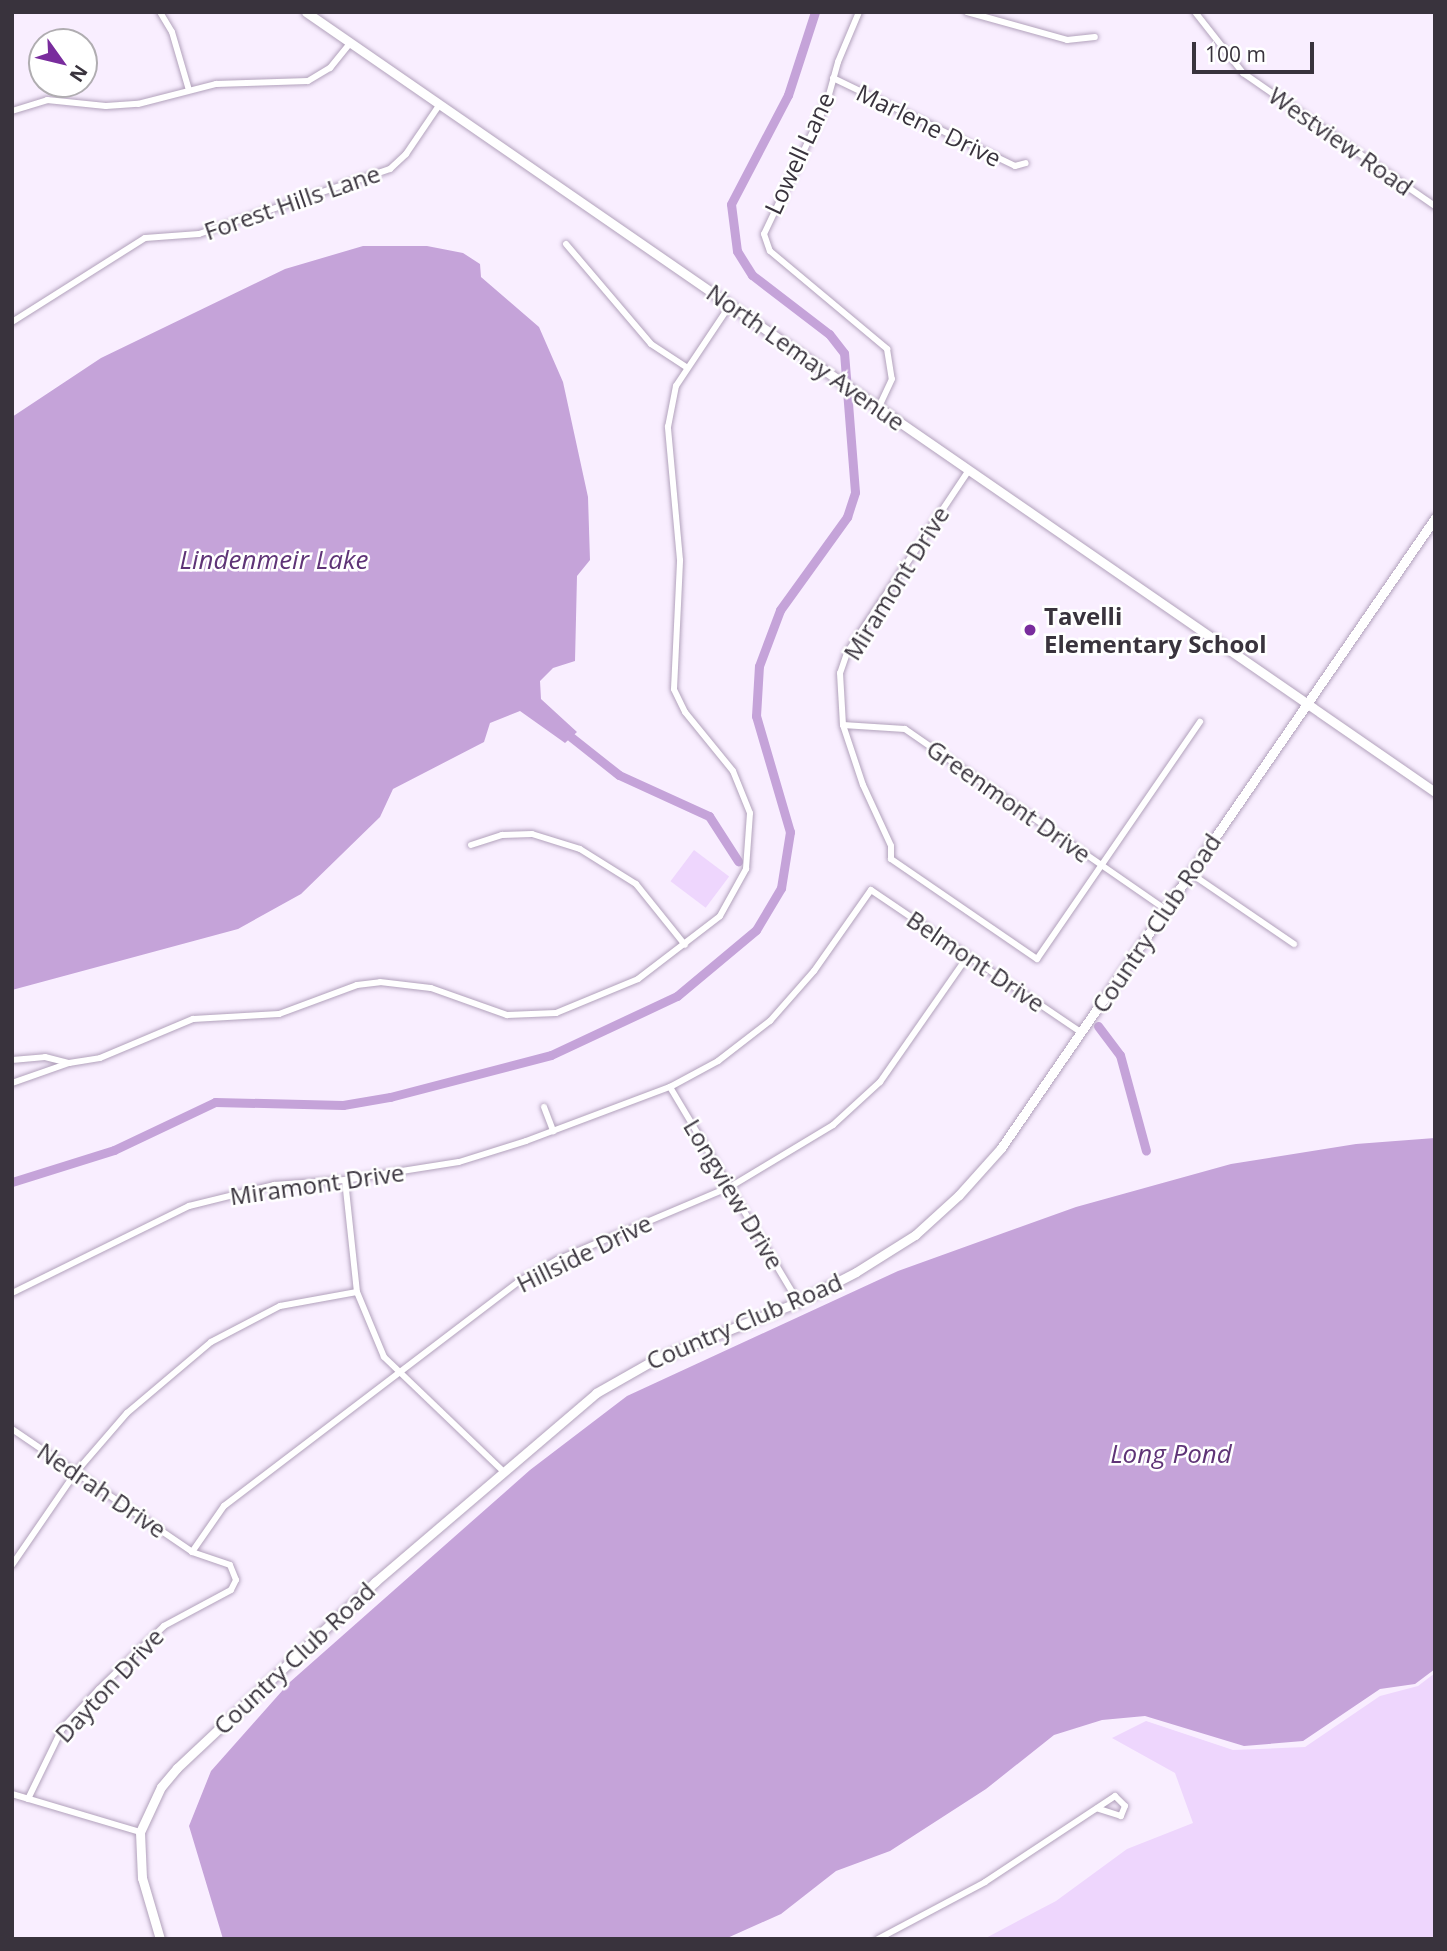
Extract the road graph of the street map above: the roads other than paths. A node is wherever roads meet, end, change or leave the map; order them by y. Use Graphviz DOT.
graph roads {
  1 [pos="160,12"];
  2 [pos="306,12"];
  3 [pos="859,12"];
  4 [pos="967,12"];
  5 [pos="1195,12"];
  6 [pos="1095,37"];
  7 [pos="350,43"];
  8 [pos="833,78"];
  9 [pos="189,90"];
  10 [pos="440,104"];
  11 [pos="12,111"];
  12 [pos="1027,163"];
  13 [pos="1435,206"];
  14 [pos="566,244"];
  15 [pos="730,305"];
  16 [pos="12,322"];
  17 [pos="686,367"];
  18 [pos="879,407"];
  19 [pos="969,470"];
  20 [pos="1435,518"];
  21 [pos="1307,702"];
  22 [pos="1200,722"];
  23 [pos="843,725"];
  24 [pos="1435,792"];
  25 [pos="471,845"];
  26 [pos="1102,864"];
  27 [pos="1190,873"];
  28 [pos="871,890"];
  29 [pos="1165,909"];
  30 [pos="1294,944"];
  31 [pos="685,945"];
  32 [pos="968,956"];
  33 [pos="1081,1032"];
  34 [pos="12,1060"];
  35 [pos="69,1063"];
  36 [pos="12,1083"];
  37 [pos="670,1087"];
  38 [pos="544,1107"];
  39 [pos="553,1132"];
  40 [pos="345,1180"];
  41 [pos="730,1187"];
  42 [pos="357,1292"];
  43 [pos="12,1293"];
  44 [pos="798,1302"];
  45 [pos="397,1373"];
  46 [pos="12,1429"];
  47 [pos="502,1470"];
  48 [pos="76,1472"];
  49 [pos="192,1552"];
  50 [pos="12,1565"];
  51 [pos="12,1794"];
  52 [pos="28,1799"];
  53 [pos="1097,1808"];
  54 [pos="140,1832"];
  55 [pos="160,1939"];
  56 [pos="878,1939"];
  1 -- 9 [label="street"];
  2 -- 7 [label="street, North Lemay Avenue"];
  3 -- 8 [label="street, Lowell Lane"];
  4 -- 6 [label="street"];
  5 -- 13 [label="street, Westview Road"];
  7 -- 9 [label="street"];
  7 -- 10 [label="street, North Lemay Avenue"];
  8 -- 12 [label="street, Marlene Drive"];
  8 -- 18 [label="street, Lowell Lane"];
  9 -- 11 [label="street"];
  10 -- 15 [label="street, North Lemay Avenue"];
  10 -- 16 [label="street, Forest Hills Lane"];
  14 -- 17 [label="street"];
  15 -- 17 [label="street"];
  15 -- 18 [label="street, North Lemay Avenue"];
  17 -- 31 [label="street"];
  18 -- 19 [label="street, North Lemay Avenue"];
  19 -- 21 [label="street, North Lemay Avenue"];
  19 -- 23 [label="street, Miramont Drive"];
  20 -- 21 [label="street, Country Club Road"];
  21 -- 24 [label="street, North Lemay Avenue"];
  21 -- 27 [label="street, Country Club Road"];
  22 -- 26 [label="street"];
  23 -- 26 [label="street, Greenmont Drive"];
  23 -- 26 [label="street, Miramont Drive"];
  25 -- 31 [label="street"];
  26 -- 29 [label="street, Greenmont Drive"];
  27 -- 29 [label="street, Country Club Road"];
  27 -- 30 [label="street"];
  28 -- 32 [label="street, Belmont Drive"];
  28 -- 37 [label="street, Miramont Drive"];
  29 -- 33 [label="street, Country Club Road"];
  31 -- 35 [label="street"];
  32 -- 33 [label="street, Belmont Drive"];
  32 -- 41 [label="street, Hillside Drive"];
  33 -- 44 [label="street, Country Club Road"];
  34 -- 35 [label="street"];
  35 -- 36 [label="street"];
  37 -- 39 [label="street, Miramont Drive"];
  37 -- 41 [label="street, Longview Drive"];
  38 -- 39 [label="street"];
  39 -- 40 [label="street, Miramont Drive"];
  40 -- 42 [label="street"];
  40 -- 43 [label="street, Miramont Drive"];
  41 -- 44 [label="street, Longview Drive"];
  41 -- 45 [label="street, Hillside Drive"];
  42 -- 45 [label="street"];
  42 -- 48 [label="street"];
  44 -- 47 [label="street, Country Club Road"];
  45 -- 47 [label="street"];
  45 -- 49 [label="street, Hillside Drive"];
  46 -- 48 [label="street, Nedrah Drive"];
  47 -- 54 [label="street, Country Club Road"];
  48 -- 49 [label="street, Nedrah Drive"];
  48 -- 50 [label="street"];
  49 -- 52 [label="street, Dayton Drive"];
  51 -- 52 [label="street"];
  52 -- 54 [label="street"];
  53 -- 56 [label="street"];
  54 -- 55 [label="street, Country Club Road"];
}
